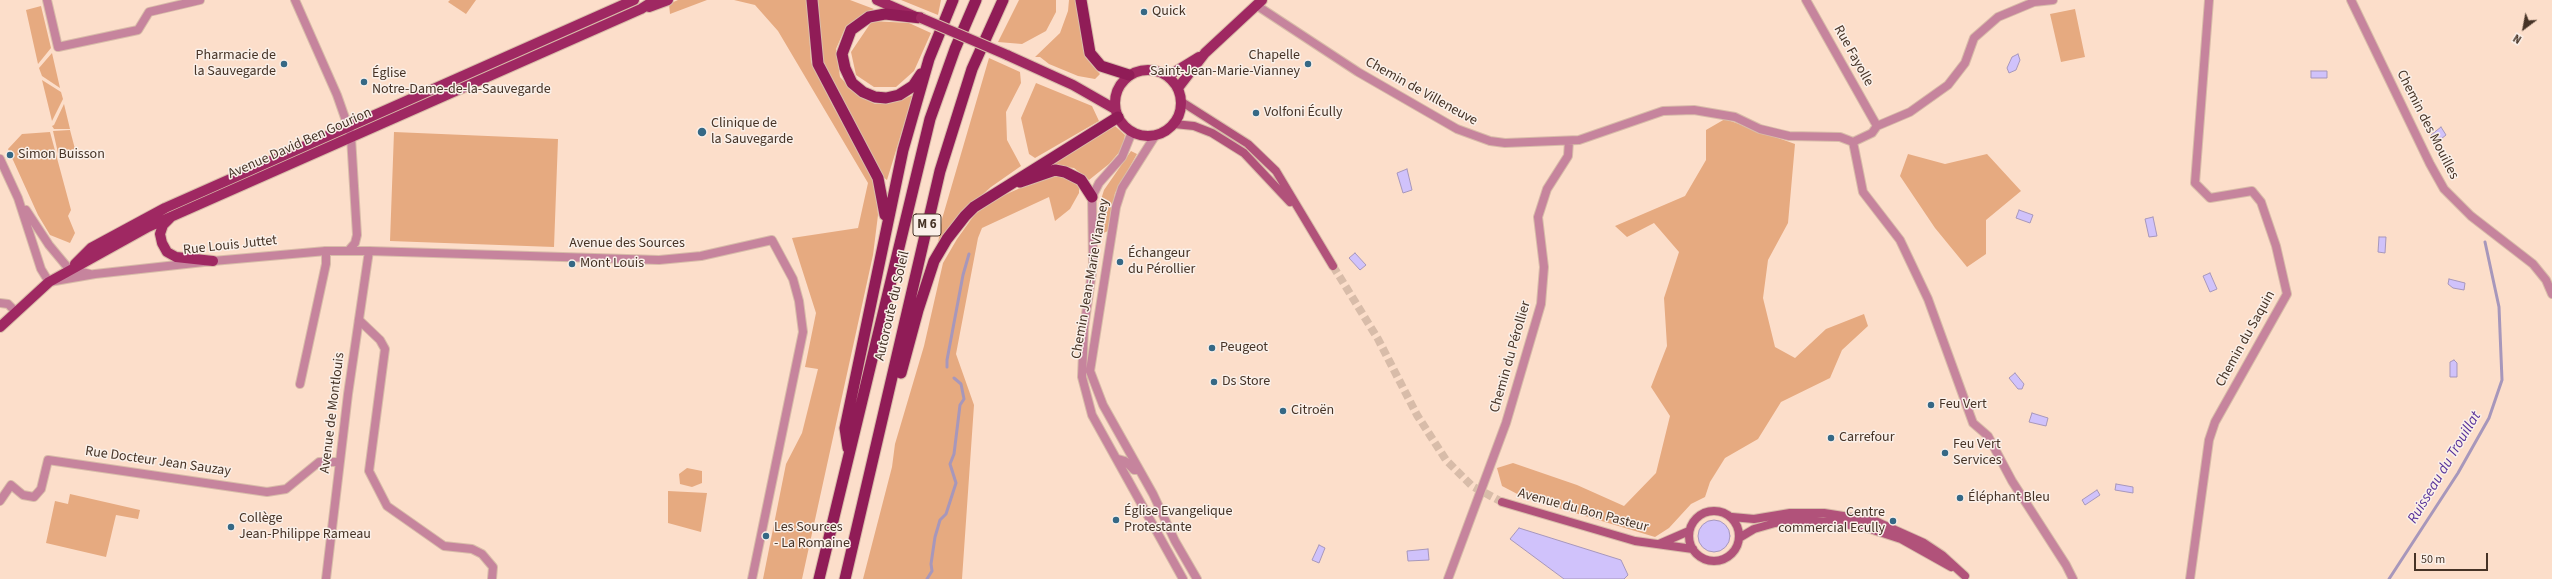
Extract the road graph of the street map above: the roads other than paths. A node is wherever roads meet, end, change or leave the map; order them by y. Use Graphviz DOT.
graph roads {
  1 [pos="47,0"];
  2 [pos="200,0"];
  3 [pos="295,0"];
  4 [pos="634,0"];
  5 [pos="655,0"];
  6 [pos="668,0"];
  7 [pos="812,0"];
  8 [pos="877,0"];
  9 [pos="953,0"];
  10 [pos="976,0"];
  11 [pos="1003,0"];
  12 [pos="1806,0"];
  13 [pos="2053,0"];
  14 [pos="2209,0"];
  15 [pos="2351,0"];
  16 [pos="1083,3"];
  17 [pos="1259,3"];
  18 [pos="641,9"];
  19 [pos="921,18"];
  20 [pos="1204,53"];
  21 [pos="929,59"];
  22 [pos="1129,75"];
  23 [pos="1168,76"];
  24 [pos="1178,88"];
  25 [pos="1182,102"];
  26 [pos="1116,113"];
  27 [pos="1174,124"];
  28 [pos="1877,126"];
  29 [pos="350,132"];
  30 [pos="1132,132"];
  31 [pos="1155,136"];
  32 [pos="1568,141"];
  33 [pos="1853,142"];
  34 [pos="0,158"];
  35 [pos="1006,187"];
  36 [pos="1092,197"];
  37 [pos="18,198"];
  38 [pos="171,216"];
  39 [pos="1304,218"];
  40 [pos="886,226"];
  41 [pos="349,250"];
  42 [pos="326,251"];
  43 [pos="369,251"];
  44 [pos="213,262"];
  45 [pos="1333,266"];
  46 [pos="69,269"];
  47 [pos="94,274"];
  48 [pos="49,282"];
  49 [pos="2552,294"];
  50 [pos="0,303"];
  51 [pos="16,312"];
  52 [pos="359,320"];
  53 [pos="0,327"];
  54 [pos="300,384"];
  55 [pos="849,456"];
  56 [pos="874,457"];
  57 [pos="1118,459"];
  58 [pos="339,462"];
  59 [pos="1139,470"];
  60 [pos="0,501"];
  61 [pos="1502,502"];
  62 [pos="1732,517"];
  63 [pos="1689,531"];
  64 [pos="1740,538"];
  65 [pos="1658,544"];
  66 [pos="1693,549"];
  67 [pos="1967,577"];
  68 [pos="326,579"];
  69 [pos="492,579"];
  70 [pos="752,579"];
  71 [pos="819,579"];
  72 [pos="845,579"];
  73 [pos="1183,579"];
  74 [pos="1197,579"];
  75 [pos="1448,579"];
  76 [pos="2073,579"];
  77 [pos="2190,579"];
  1 -- 2 [label="street"];
  3 -- 29 [label="street"];
  4 -- 29 [label="main road, Avenue David Ben Gourion"];
  5 -- 18 [label="main road, Avenue David Ben Gourion"];
  6 -- 18 [label="main road"];
  7 -- 40 [label="highway"];
  8 -- 19 [label="main road"];
  9 -- 21 [label="highway"];
  10 -- 55 [label="highway, Autoroute du Soleil / M 6"];
  11 -- 56 [label="highway, Autoroute du Soleil / M 6"];
  12 -- 28 [label="street, Rue Fayolle"];
  13 -- 28 [label="street"];
  14 -- 77 [label="street, Chemin du Saquin"];
  15 -- 49 [label="street, Chemin des Mouilles"];
  16 -- 22 [label="highway"];
  17 -- 20 [label="main road"];
  17 -- 32 [label="street, Chemin de Villeneuve"];
  18 -- 29 [label="main road, Avenue David Ben Gourion"];
  19 -- 21 [label="highway"];
  19 -- 26 [label="main road, bridge"];
  20 -- 23 [label="main road"];
  20 -- 24 [label="main road"];
  21 -- 40 [label="highway"];
  22 -- 23 [label="main road"];
  22 -- 26 [label="main road"];
  23 -- 24 [label="main road"];
  24 -- 25 [label="main road"];
  25 -- 27 [label="main road"];
  25 -- 39 [label="main road"];
  26 -- 30 [label="main road"];
  26 -- 35 [label="highway"];
  27 -- 31 [label="main road"];
  27 -- 39 [label="main road"];
  28 -- 33 [label="street"];
  29 -- 38 [label="main road, Avenue David Ben Gourion"];
  29 -- 41 [label="street"];
  29 -- 46 [label="main road, Avenue David Ben Gourion"];
  30 -- 31 [label="main road"];
  30 -- 36 [label="street, Chemin Jean-Marie Vianney"];
  31 -- 59 [label="street, Chemin Jean-Marie Vianney"];
  32 -- 33 [label="street, Chemin de Villeneuve"];
  32 -- 75 [label="street, Chemin du Pérollier"];
  33 -- 76 [label="street"];
  34 -- 37 [label="street"];
  35 -- 36 [label="highway"];
  35 -- 56 [label="highway"];
  36 -- 57 [label="street, Chemin Jean-Marie Vianney"];
  37 -- 46 [label="street"];
  37 -- 48 [label="street"];
  38 -- 44 [label="main road"];
  38 -- 46 [label="main road, Avenue David Ben Gourion"];
  39 -- 45 [label="main road"];
  40 -- 55 [label="highway"];
  41 -- 42 [label="street, Rue Louis Juttet"];
  41 -- 43 [label="street, Rue Louis Juttet"];
  42 -- 44 [label="street, Rue Louis Juttet"];
  42 -- 54 [label="street"];
  43 -- 52 [label="street, Avenue de Montlouis"];
  43 -- 70 [label="street, Avenue des Sources"];
  44 -- 47 [label="street, Rue Louis Juttet"];
  46 -- 47 [label="street, Rue Louis Juttet"];
  46 -- 48 [label="main road, Avenue David Ben Gourion"];
  47 -- 48 [label="street, Rue Louis Juttet"];
  48 -- 51 [label="main road"];
  50 -- 51 [label="street"];
  51 -- 53 [label="main road"];
  52 -- 58 [label="street, Avenue de Montlouis"];
  52 -- 69 [label="street"];
  55 -- 71 [label="highway, Autoroute du Soleil / M 6"];
  56 -- 72 [label="highway, Autoroute du Soleil / M 6"];
  57 -- 59 [label="street"];
  57 -- 73 [label="street, Chemin Jean-Marie Vianney"];
  58 -- 60 [label="street, Rue Docteur Jean Sauzay"];
  58 -- 68 [label="street, Avenue de Montlouis"];
  59 -- 74 [label="street, Chemin Jean-Marie Vianney"];
  61 -- 65 [label="main road, Avenue du Bon Pasteur"];
  62 -- 63 [label="main road, Avenue du Bon Pasteur"];
  62 -- 64 [label="main road"];
  62 -- 67 [label="main road, Avenue du Bon Pasteur"];
  63 -- 65 [label="main road, Avenue du Bon Pasteur"];
  63 -- 66 [label="main road"];
  64 -- 66 [label="main road, Avenue du Bon Pasteur"];
  64 -- 67 [label="main road, Avenue du Bon Pasteur"];
  65 -- 66 [label="main road, Avenue du Bon Pasteur"];
}
